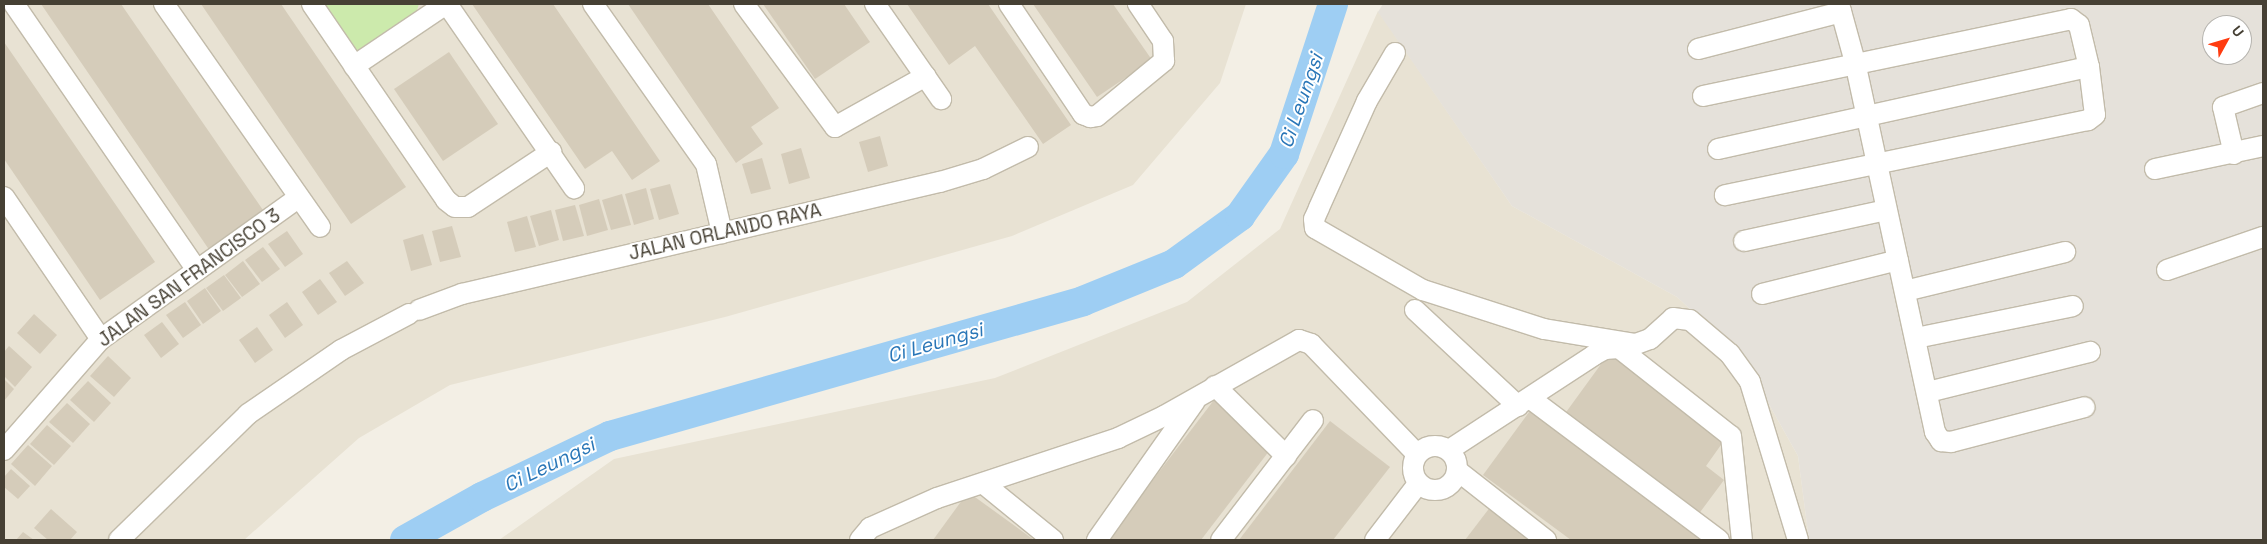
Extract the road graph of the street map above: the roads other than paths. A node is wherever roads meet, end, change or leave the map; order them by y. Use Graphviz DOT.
graph roads {
  1 [pos="14,4"];
  2 [pos="164,4"];
  3 [pos="312,4"];
  4 [pos="447,4"];
  5 [pos="594,4"];
  6 [pos="744,4"];
  7 [pos="875,4"];
  8 [pos="1009,4"];
  9 [pos="1138,4"];
  10 [pos="1840,8"];
  11 [pos="1698,49"];
  12 [pos="1395,53"];
  13 [pos="1855,62"];
  14 [pos="354,66"];
  15 [pos="2089,67"];
  16 [pos="926,76"];
  17 [pos="2263,94"];
  18 [pos="1703,96"];
  19 [pos="941,99"];
  20 [pos="1865,116"];
  21 [pos="2263,146"];
  22 [pos="1028,147"];
  23 [pos="1718,149"];
  24 [pos="551,152"];
  25 [pos="2234,154"];
  26 [pos="1875,162"];
  27 [pos="2155,169"];
  28 [pos="574,188"];
  29 [pos="1725,194"];
  30 [pos="4,197"];
  31 [pos="298,198"];
  32 [pos="1886,210"];
  33 [pos="320,227"];
  34 [pos="722,233"];
  35 [pos="2263,237"];
  36 [pos="1744,241"];
  37 [pos="2065,252"];
  38 [pos="1898,260"];
  39 [pos="197,270"];
  40 [pos="2167,270"];
  41 [pos="1905,291"];
  42 [pos="1762,294"];
  43 [pos="2073,306"];
  44 [pos="1415,310"];
  45 [pos="1916,338"];
  46 [pos="102,339"];
  47 [pos="2090,352"];
  48 [pos="1207,391"];
  49 [pos="1928,392"];
  50 [pos="1525,402"];
  51 [pos="2085,407"];
  52 [pos="1313,420"];
  53 [pos="4,450"];
  54 [pos="1449,450"];
  55 [pos="1417,454"];
  56 [pos="1286,456"];
  57 [pos="1458,471"];
  58 [pos="984,484"];
  59 [pos="1418,484"];
  60 [pos="865,534"];
  61 [pos="119,540"];
  62 [pos="887,540"];
  63 [pos="1053,540"];
  64 [pos="1098,540"];
  65 [pos="1221,540"];
  66 [pos="1376,540"];
  67 [pos="1546,540"];
  68 [pos="1718,540"];
  69 [pos="1742,540"];
  70 [pos="1798,540"];
  1 -- 39 [label="street"];
  2 -- 31 [label="street"];
  3 -- 14 [label="street"];
  4 -- 14 [label="street"];
  4 -- 24 [label="street"];
  5 -- 34 [label="street"];
  6 -- 16 [label="street"];
  7 -- 16 [label="street"];
  8 -- 9 [label="street"];
  10 -- 11 [label="street"];
  10 -- 13 [label="street"];
  12 -- 70 [label="street"];
  13 -- 15 [label="street"];
  13 -- 18 [label="street"];
  13 -- 20 [label="street"];
  14 -- 24 [label="street"];
  15 -- 20 [label="street"];
  15 -- 26 [label="street"];
  16 -- 19 [label="street"];
  17 -- 25 [label="street"];
  20 -- 23 [label="street"];
  20 -- 26 [label="street"];
  21 -- 25 [label="street"];
  22 -- 34 [label="street, JALAN ORLANDO RAYA"];
  24 -- 28 [label="street"];
  25 -- 27 [label="street"];
  26 -- 29 [label="street"];
  26 -- 32 [label="street"];
  30 -- 46 [label="street"];
  31 -- 33 [label="street"];
  31 -- 39 [label="street, JALAN SAN FRANCISCO 3"];
  32 -- 36 [label="street"];
  32 -- 38 [label="street"];
  34 -- 61 [label="street, JALAN ORLANDO RAYA"];
  35 -- 40 [label="street"];
  37 -- 41 [label="street"];
  38 -- 41 [label="street"];
  38 -- 42 [label="street"];
  39 -- 46 [label="street, JALAN SAN FRANCISCO 3"];
  41 -- 45 [label="street"];
  43 -- 45 [label="street"];
  44 -- 50 [label="street"];
  45 -- 49 [label="street"];
  46 -- 53 [label="street, JALAN SAN FRANCISCO 3"];
  47 -- 49 [label="street"];
  48 -- 55 [label="street"];
  48 -- 56 [label="street"];
  48 -- 58 [label="street"];
  48 -- 64 [label="street"];
  49 -- 51 [label="street"];
  50 -- 54 [label="street"];
  50 -- 68 [label="street"];
  50 -- 69 [label="street"];
  52 -- 56 [label="street"];
  54 -- 55 [label="street"];
  54 -- 57 [label="street"];
  55 -- 59 [label="street"];
  56 -- 65 [label="street"];
  57 -- 59 [label="street"];
  57 -- 67 [label="street"];
  58 -- 60 [label="street"];
  58 -- 63 [label="street"];
  59 -- 66 [label="street"];
  60 -- 62 [label="street"];
}
